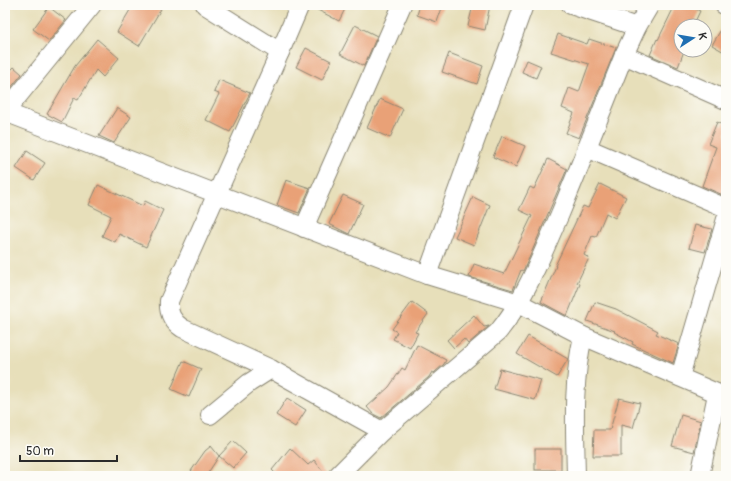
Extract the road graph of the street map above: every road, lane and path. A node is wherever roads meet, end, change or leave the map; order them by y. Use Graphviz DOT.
graph roads {
  1 [pos="92,5"];
  2 [pos="205,5"];
  3 [pos="300,5"];
  4 [pos="402,5"];
  5 [pos="524,5"];
  6 [pos="571,5"];
  7 [pos="650,5"];
  8 [pos="637,26"];
  9 [pos="280,52"];
  10 [pos="624,55"];
  11 [pos="726,100"];
  12 [pos="5,112"];
  13 [pos="587,148"];
  14 [pos="217,194"];
  15 [pos="726,208"];
  16 [pos="726,218"];
  17 [pos="304,228"];
  18 [pos="426,275"];
  19 [pos="519,304"];
  20 [pos="583,336"];
  21 [pos="271,369"];
  22 [pos="680,377"];
  23 [pos="721,395"];
  24 [pos="210,415"];
  25 [pos="382,431"];
  26 [pos="337,476"];
  27 [pos="576,476"];
  28 [pos="700,476"];
  1 -- 12 [label="street"];
  2 -- 9 [label="street"];
  3 -- 9 [label="street"];
  4 -- 17 [label="street"];
  5 -- 18 [label="street"];
  6 -- 8 [label="street"];
  7 -- 8 [label="street"];
  8 -- 10 [label="street"];
  9 -- 14 [label="street"];
  10 -- 11 [label="street"];
  10 -- 13 [label="street"];
  12 -- 14 [label="street"];
  13 -- 15 [label="street"];
  13 -- 19 [label="street"];
  14 -- 17 [label="street"];
  14 -- 21 [label="street"];
  16 -- 22 [label="street"];
  17 -- 18 [label="street"];
  18 -- 19 [label="street"];
  19 -- 20 [label="street"];
  19 -- 25 [label="street"];
  20 -- 22 [label="street"];
  20 -- 27 [label="street"];
  21 -- 24 [label="street"];
  21 -- 25 [label="street"];
  22 -- 23 [label="street"];
  23 -- 28 [label="street"];
  25 -- 26 [label="street"];
}
